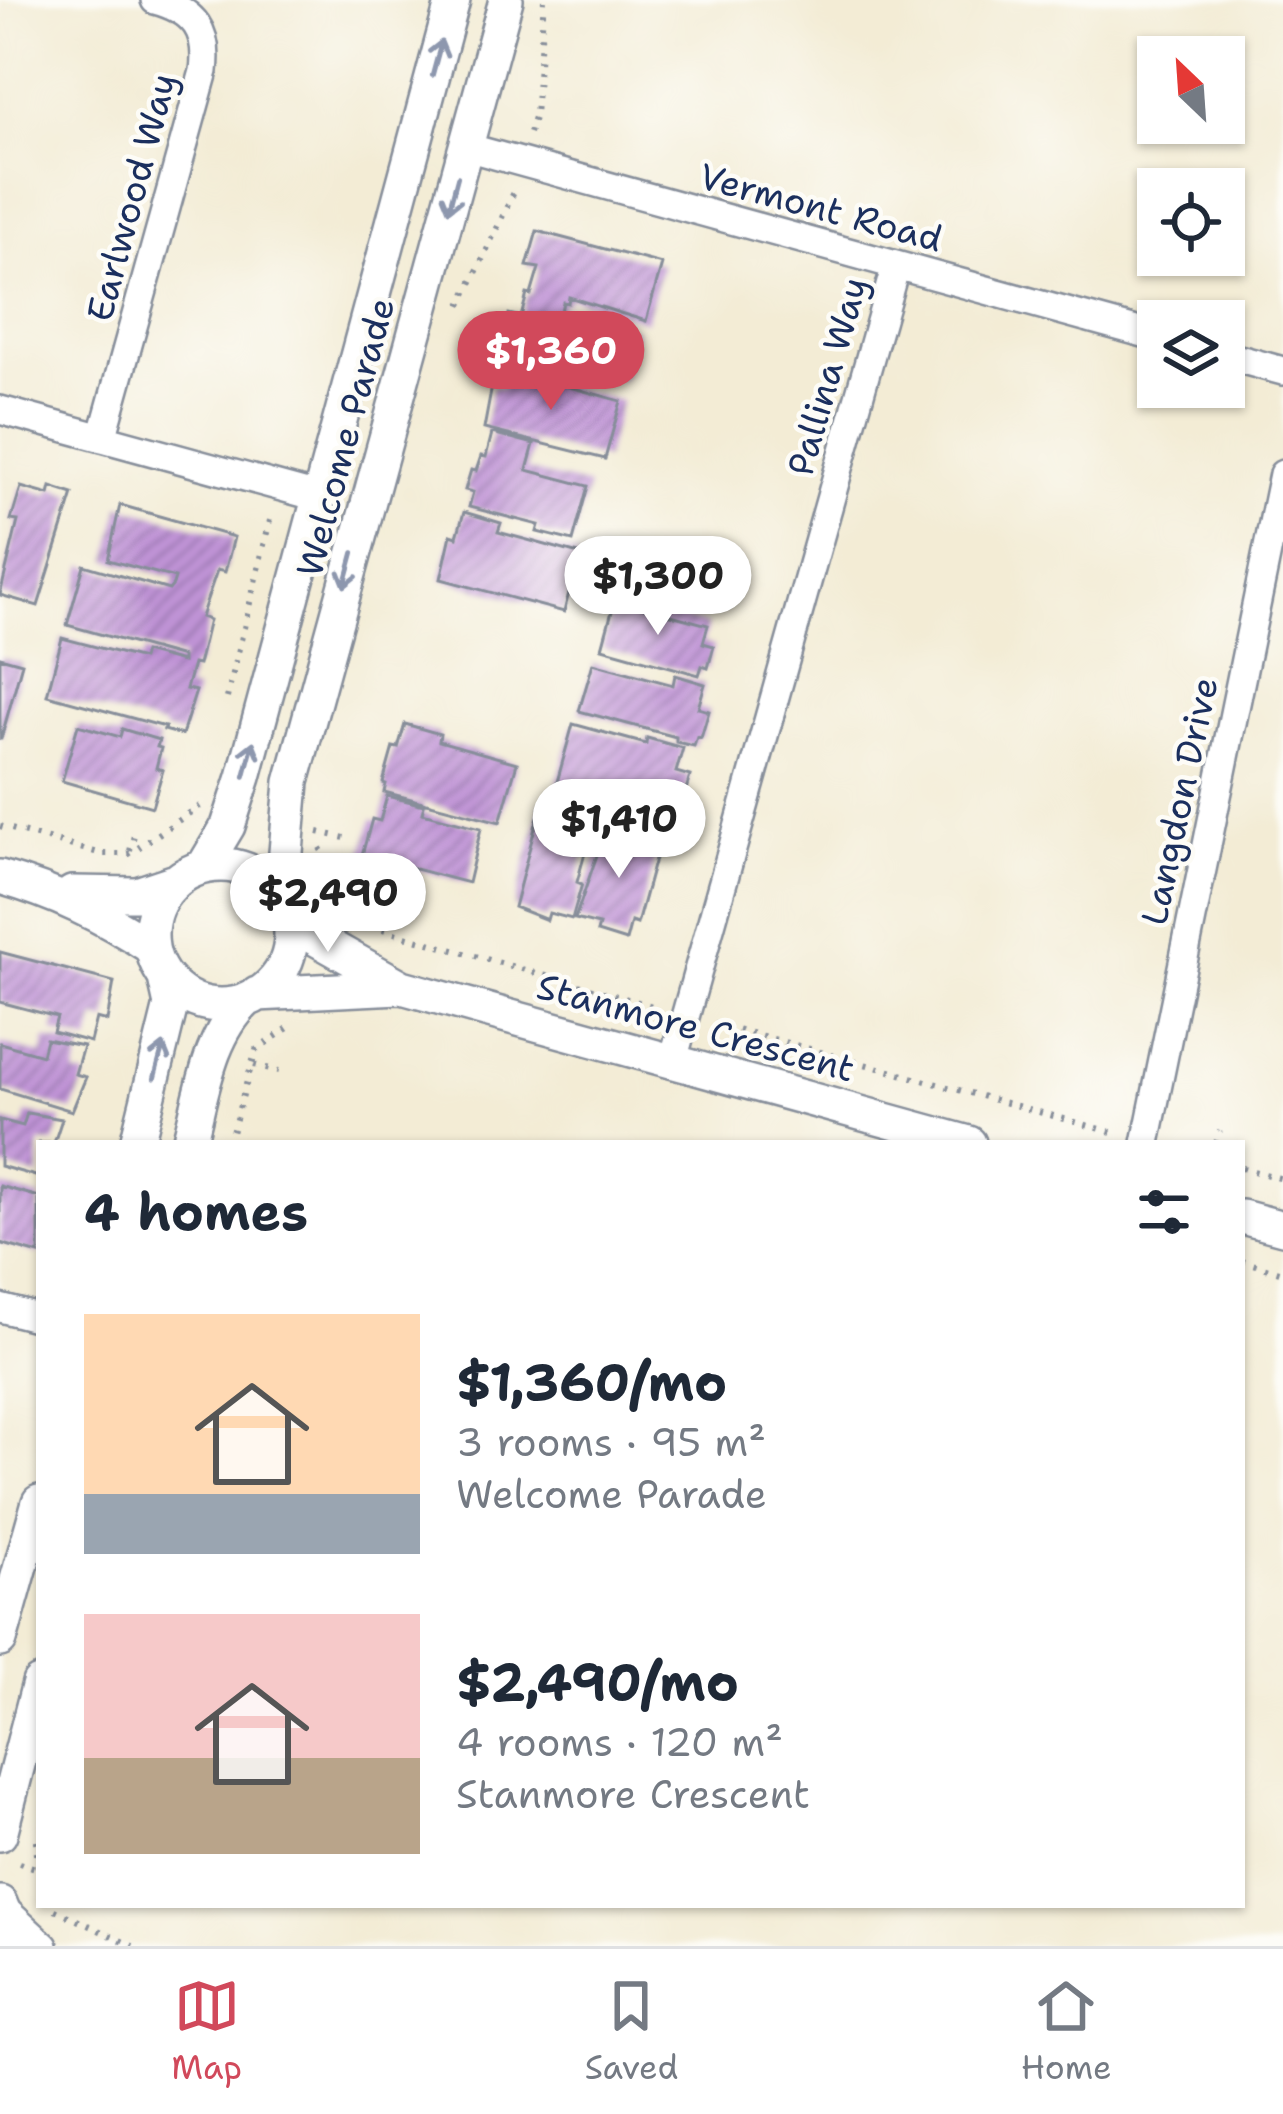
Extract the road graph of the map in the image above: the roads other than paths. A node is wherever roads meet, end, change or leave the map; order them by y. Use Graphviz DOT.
graph roads {
  1 [pos="155,0"];
  2 [pos="453,0"];
  3 [pos="506,0"];
  4 [pos="416,135"];
  5 [pos="466,147"];
  6 [pos="896,265"];
  7 [pos="1137,331"];
  8 [pos="1245,361"];
  9 [pos="1283,371"];
  10 [pos="0,410"];
  11 [pos="102,438"];
  12 [pos="1283,474"];
  13 [pos="318,497"];
  14 [pos="204,866"];
  15 [pos="0,877"];
  16 [pos="173,882"];
  17 [pos="52,892"];
  18 [pos="284,904"];
  19 [pos="151,946"];
  20 [pos="165,978"];
  21 [pos="402,987"];
  22 [pos="252,997"];
  23 [pos="673,1060"];
  24 [pos="138,1140"];
  25 [pos="190,1140"];
  26 [pos="958,1140"];
  27 [pos="1146,1140"];
  28 [pos="1245,1218"];
  29 [pos="1283,1228"];
  30 [pos="0,1307"];
  31 [pos="36,1317"];
  32 [pos="36,1513"];
  33 [pos="0,1640"];
  34 [pos="36,1695"];
  35 [pos="0,1834"];
  36 [pos="2,1906"];
  37 [pos="10,1946"];
  38 [pos="44,1946"];
  1 -- 11 [label="street, Earlwood Way"];
  4 -- 2 [label="street, Welcome Parade, one-way"];
  3 -- 5 [label="street, Welcome Parade"];
  4 -- 5 [label="street"];
  4 -- 13 [label="street, Welcome Parade"];
  5 -- 6 [label="street, Vermont Road"];
  5 -- 18 [label="street, Welcome Parade, one-way"];
  6 -- 7 [label="street, Vermont Road"];
  6 -- 23 [label="street, Pallina Way"];
  8 -- 9 [label="street"];
  10 -- 11 [label="street"];
  11 -- 13 [label="street"];
  12 -- 27 [label="street, Langdon Drive"];
  14 -- 13 [label="street, Welcome Parade, one-way"];
  14 -- 16 [label="street"];
  14 -- 18 [label="street"];
  15 -- 17 [label="street"];
  16 -- 17 [label="street"];
  16 -- 19 [label="street"];
  17 -- 19 [label="street"];
  18 -- 21 [label="street, Stanmore Crescent"];
  18 -- 22 [label="street"];
  19 -- 20 [label="street"];
  20 -- 22 [label="street"];
  24 -- 20 [label="street, one-way"];
  21 -- 22 [label="street, Stanmore Crescent"];
  21 -- 23 [label="street, Stanmore Crescent"];
  22 -- 25 [label="street"];
  23 -- 26 [label="street, Stanmore Crescent"];
  28 -- 29 [label="street"];
  30 -- 31 [label="street"];
  32 -- 33 [label="street"];
  34 -- 35 [label="street"];
  36 -- 37 [label="street"];
  36 -- 38 [label="street"];
}
